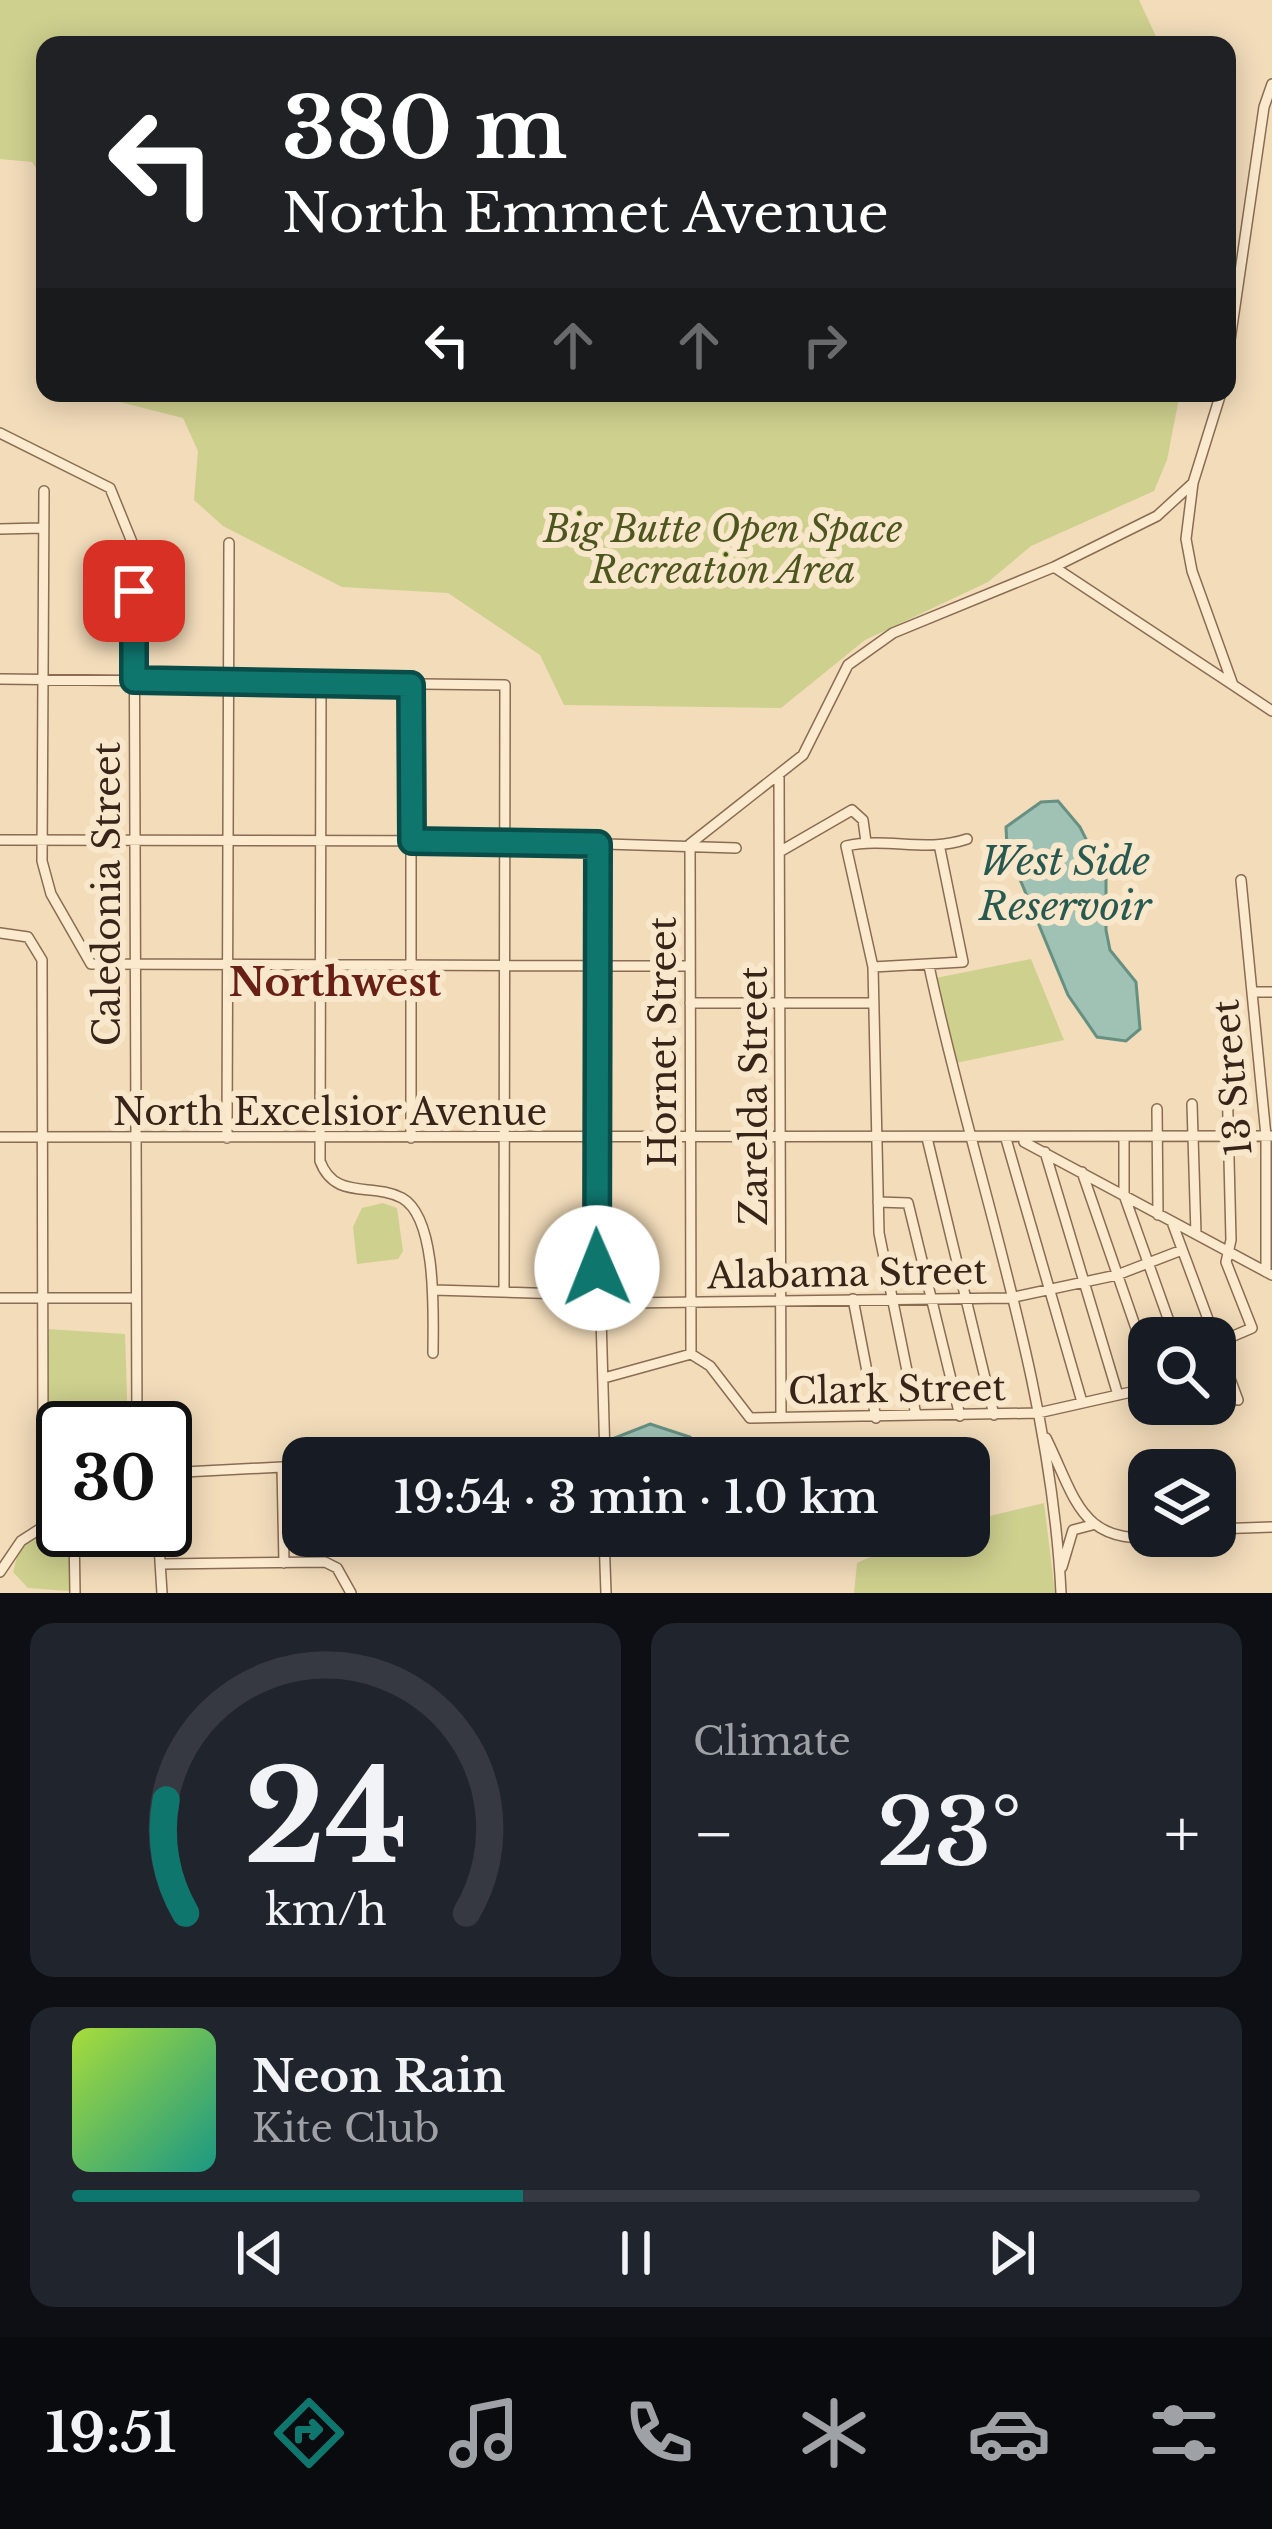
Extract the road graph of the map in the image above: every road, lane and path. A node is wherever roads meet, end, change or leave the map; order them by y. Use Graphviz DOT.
graph roads {
  1 [pos="1272,84"];
  2 [pos="1236,299"];
  3 [pos="1218,402"];
  4 [pos="0,433"];
  5 [pos="1193,483"];
  6 [pos="44,491"];
  7 [pos="41,528"];
  8 [pos="0,529"];
  9 [pos="229,543"];
  10 [pos="1054,567"];
  11 [pos="0,679"];
  12 [pos="41,679"];
  13 [pos="134,680"];
  14 [pos="228,680"];
  15 [pos="321,682"];
  16 [pos="411,685"];
  17 [pos="1233,686"];
  18 [pos="1272,711"];
  19 [pos="779,774"];
  20 [pos="967,839"];
  21 [pos="0,840"];
  22 [pos="41,840"];
  23 [pos="134,841"];
  24 [pos="412,841"];
  25 [pos="505,841"];
  26 [pos="226,842"];
  27 [pos="320,842"];
  28 [pos="866,842"];
  29 [pos="598,844"];
  30 [pos="690,844"];
  31 [pos="736,848"];
  32 [pos="940,849"];
  33 [pos="781,850"];
  34 [pos="1241,880"];
  35 [pos="0,933"];
  36 [pos="134,964"];
  37 [pos="319,964"];
  38 [pos="505,964"];
  39 [pos="227,965"];
  40 [pos="412,965"];
  41 [pos="598,965"];
  42 [pos="690,966"];
  43 [pos="929,966"];
  44 [pos="873,968"];
  45 [pos="1252,992"];
  46 [pos="1272,992"];
  47 [pos="780,1002"];
  48 [pos="690,1003"];
  49 [pos="872,1003"];
  50 [pos="1227,1078"];
  51 [pos="1192,1104"];
  52 [pos="1157,1109"];
  53 [pos="1231,1136"];
  54 [pos="1269,1136"];
  55 [pos="1158,1137"];
  56 [pos="1195,1137"];
  57 [pos="0,1138"];
  58 [pos="40,1138"];
  59 [pos="134,1138"];
  60 [pos="226,1138"];
  61 [pos="319,1138"];
  62 [pos="411,1138"];
  63 [pos="927,1138"];
  64 [pos="1124,1138"];
  65 [pos="596,1139"];
  66 [pos="781,1139"];
  67 [pos="968,1139"];
  68 [pos="1006,1139"];
  69 [pos="1019,1139"];
  70 [pos="503,1140"];
  71 [pos="690,1140"];
  72 [pos="876,1140"];
  73 [pos="1045,1152"];
  74 [pos="1082,1172"];
  75 [pos="1124,1195"];
  76 [pos="878,1202"];
  77 [pos="1158,1215"];
  78 [pos="1172,1222"];
  79 [pos="1196,1234"];
  80 [pos="1182,1250"];
  81 [pos="1228,1251"];
  82 [pos="1149,1263"];
  83 [pos="1269,1273"];
  84 [pos="1117,1275"];
  85 [pos="1083,1282"];
  86 [pos="434,1290"];
  87 [pos="504,1291"];
  88 [pos="1051,1292"];
  89 [pos="598,1294"];
  90 [pos="0,1298"];
  91 [pos="134,1298"];
  92 [pos="782,1298"];
  93 [pos="968,1298"];
  94 [pos="1010,1298"];
  95 [pos="41,1299"];
  96 [pos="854,1299"];
  97 [pos="892,1301"];
  98 [pos="931,1301"];
  99 [pos="689,1302"];
  100 [pos="1132,1317"];
  101 [pos="1168,1317"];
  102 [pos="1207,1317"];
  103 [pos="1236,1333"];
  104 [pos="433,1353"];
  105 [pos="691,1354"];
  106 [pos="604,1378"];
  107 [pos="1128,1393"];
  108 [pos="1118,1395"];
  109 [pos="1236,1396"];
  110 [pos="1238,1400"];
  111 [pos="42,1401"];
  112 [pos="136,1401"];
  113 [pos="1082,1402"];
  114 [pos="1039,1413"];
  115 [pos="916,1415"];
  116 [pos="994,1415"];
  117 [pos="960,1416"];
  118 [pos="781,1417"];
  119 [pos="877,1418"];
  120 [pos="1043,1431"];
  121 [pos="605,1437"];
  122 [pos="192,1472"];
  123 [pos="1092,1525"];
  124 [pos="1272,1528"];
  125 [pos="1236,1529"];
  126 [pos="36,1531"];
  127 [pos="1128,1536"];
  128 [pos="75,1557"];
  129 [pos="160,1557"];
  130 [pos="605,1557"];
  131 [pos="284,1563"];
  132 [pos="161,1564"];
  133 [pos="0,1572"];
  134 [pos="1060,1579"];
  135 [pos="76,1593"];
  136 [pos="162,1593"];
  137 [pos="351,1593"];
  138 [pos="606,1593"];
  139 [pos="1061,1593"];
  1 -- 2 [label="street"];
  3 -- 5 [label="street"];
  4 -- 13 [label="street, Caledonia Street"];
  5 -- 10 [label="street"];
  5 -- 17 [label="street"];
  6 -- 7 [label="street"];
  7 -- 8 [label="street"];
  7 -- 12 [label="street"];
  9 -- 14 [label="street"];
  10 -- 17 [label="street"];
  10 -- 19 [label="street"];
  11 -- 12 [label="street"];
  12 -- 13 [label="street"];
  12 -- 22 [label="street"];
  13 -- 14 [label="street"];
  13 -- 23 [label="street, Caledonia Street"];
  14 -- 15 [label="street"];
  14 -- 26 [label="street"];
  15 -- 16 [label="street"];
  15 -- 27 [label="street"];
  16 -- 24 [label="street"];
  16 -- 25 [label="street"];
  17 -- 18 [label="street"];
  19 -- 30 [label="street"];
  19 -- 33 [label="street, Zarelda Street"];
  20 -- 32 [label="street"];
  21 -- 22 [label="street"];
  22 -- 23 [label="street"];
  22 -- 36 [label="street"];
  23 -- 26 [label="street"];
  23 -- 36 [label="street, Caledonia Street"];
  24 -- 25 [label="street"];
  24 -- 27 [label="street"];
  24 -- 40 [label="street"];
  25 -- 29 [label="street"];
  25 -- 38 [label="street"];
  26 -- 27 [label="street"];
  26 -- 39 [label="street"];
  27 -- 37 [label="street"];
  28 -- 32 [label="street"];
  28 -- 33 [label="street"];
  28 -- 44 [label="street"];
  29 -- 30 [label="street"];
  29 -- 41 [label="street"];
  30 -- 31 [label="street"];
  30 -- 42 [label="street, Hornet Street"];
  32 -- 43 [label="street"];
  33 -- 47 [label="street, Zarelda Street"];
  34 -- 45 [label="street, 13 Street"];
  35 -- 58 [label="street"];
  36 -- 39 [label="street"];
  36 -- 59 [label="street, Caledonia Street"];
  37 -- 39 [label="street"];
  37 -- 40 [label="street"];
  37 -- 61 [label="street"];
  38 -- 40 [label="street"];
  38 -- 41 [label="street"];
  38 -- 70 [label="street"];
  39 -- 60 [label="street"];
  40 -- 62 [label="street"];
  41 -- 42 [label="street"];
  41 -- 65 [label="street"];
  42 -- 48 [label="street, Hornet Street"];
  43 -- 44 [label="street"];
  43 -- 67 [label="street"];
  44 -- 49 [label="street"];
  45 -- 46 [label="street"];
  45 -- 54 [label="street, 13 Street"];
  47 -- 48 [label="street"];
  47 -- 49 [label="street"];
  47 -- 66 [label="street, Zarelda Street"];
  48 -- 71 [label="street, Hornet Street"];
  49 -- 72 [label="street"];
  50 -- 53 [label="street"];
  51 -- 56 [label="street"];
  52 -- 55 [label="street"];
  53 -- 54 [label="street, North Excelsior Avenue"];
  53 -- 56 [label="street, North Excelsior Avenue"];
  53 -- 81 [label="street"];
  54 -- 83 [label="street, 13 Street"];
  55 -- 56 [label="street, North Excelsior Avenue"];
  55 -- 64 [label="street, North Excelsior Avenue"];
  55 -- 77 [label="street"];
  56 -- 79 [label="street"];
  57 -- 58 [label="street, North Excelsior Avenue"];
  58 -- 59 [label="street, North Excelsior Avenue"];
  58 -- 95 [label="street"];
  59 -- 60 [label="street, North Excelsior Avenue"];
  59 -- 91 [label="street, Caledonia Street"];
  60 -- 61 [label="street, North Excelsior Avenue"];
  61 -- 62 [label="street, North Excelsior Avenue"];
  61 -- 86 [label="street"];
  62 -- 70 [label="street, North Excelsior Avenue"];
  63 -- 67 [label="street, North Excelsior Avenue"];
  63 -- 72 [label="street, North Excelsior Avenue"];
  63 -- 93 [label="street"];
  64 -- 69 [label="street, North Excelsior Avenue"];
  64 -- 75 [label="street"];
  65 -- 70 [label="street, North Excelsior Avenue"];
  65 -- 71 [label="street, North Excelsior Avenue"];
  65 -- 89 [label="street"];
  66 -- 71 [label="street, North Excelsior Avenue"];
  66 -- 72 [label="street, North Excelsior Avenue"];
  66 -- 92 [label="street, Zarelda Street"];
  67 -- 68 [label="street, North Excelsior Avenue"];
  67 -- 94 [label="street"];
  68 -- 69 [label="street, North Excelsior Avenue"];
  68 -- 88 [label="street"];
  69 -- 73 [label="street"];
  70 -- 87 [label="street"];
  71 -- 99 [label="street, Hornet Street"];
  72 -- 76 [label="street"];
  73 -- 74 [label="street"];
  73 -- 85 [label="street"];
  74 -- 75 [label="street"];
  74 -- 84 [label="street"];
  75 -- 77 [label="street"];
  75 -- 82 [label="street"];
  76 -- 97 [label="street"];
  76 -- 98 [label="street"];
  77 -- 78 [label="street"];
  78 -- 79 [label="street"];
  78 -- 80 [label="street"];
  79 -- 81 [label="street"];
  80 -- 82 [label="street, Alabama Street"];
  80 -- 102 [label="street"];
  81 -- 83 [label="street"];
  81 -- 103 [label="street"];
  82 -- 84 [label="street, Alabama Street"];
  82 -- 101 [label="street"];
  84 -- 85 [label="street, Alabama Street"];
  84 -- 100 [label="street"];
  85 -- 88 [label="street, Alabama Street"];
  85 -- 108 [label="street"];
  86 -- 87 [label="street, Alabama Street"];
  86 -- 104 [label="street"];
  87 -- 89 [label="street, Alabama Street"];
  88 -- 94 [label="street, Alabama Street"];
  88 -- 113 [label="street"];
  89 -- 99 [label="street, Alabama Street"];
  89 -- 106 [label="street"];
  90 -- 95 [label="street"];
  91 -- 95 [label="street"];
  91 -- 112 [label="street, Caledonia Street"];
  92 -- 96 [label="street, Alabama Street"];
  92 -- 99 [label="street, Alabama Street"];
  92 -- 118 [label="street, Zarelda Street"];
  93 -- 94 [label="street, Alabama Street"];
  93 -- 98 [label="street, Alabama Street"];
  93 -- 116 [label="street"];
  94 -- 114 [label="street"];
  95 -- 111 [label="street"];
  96 -- 97 [label="street, Alabama Street"];
  96 -- 119 [label="street"];
  97 -- 98 [label="street, Alabama Street"];
  97 -- 115 [label="street"];
  98 -- 117 [label="street"];
  99 -- 105 [label="street, Hornet Street"];
  105 -- 106 [label="street"];
  105 -- 118 [label="street, Clark Street"];
  106 -- 121 [label="street"];
  107 -- 108 [label="street, Clark Street"];
  108 -- 113 [label="street, Clark Street"];
  109 -- 110 [label="street"];
  113 -- 114 [label="street, Clark Street"];
  114 -- 116 [label="street, Clark Street"];
  114 -- 120 [label="street"];
  115 -- 117 [label="street, Clark Street"];
  115 -- 119 [label="street, Clark Street"];
  116 -- 117 [label="street, Clark Street"];
  118 -- 119 [label="street, Clark Street"];
  120 -- 123 [label="street"];
  120 -- 134 [label="street"];
  122 -- 131 [label="street"];
  123 -- 127 [label="street"];
  123 -- 134 [label="street"];
  124 -- 125 [label="street"];
  126 -- 133 [label="street"];
  128 -- 135 [label="street"];
  129 -- 132 [label="street"];
  130 -- 138 [label="street"];
  131 -- 132 [label="street"];
  131 -- 137 [label="street"];
  132 -- 136 [label="street"];
  134 -- 139 [label="street"];
}
